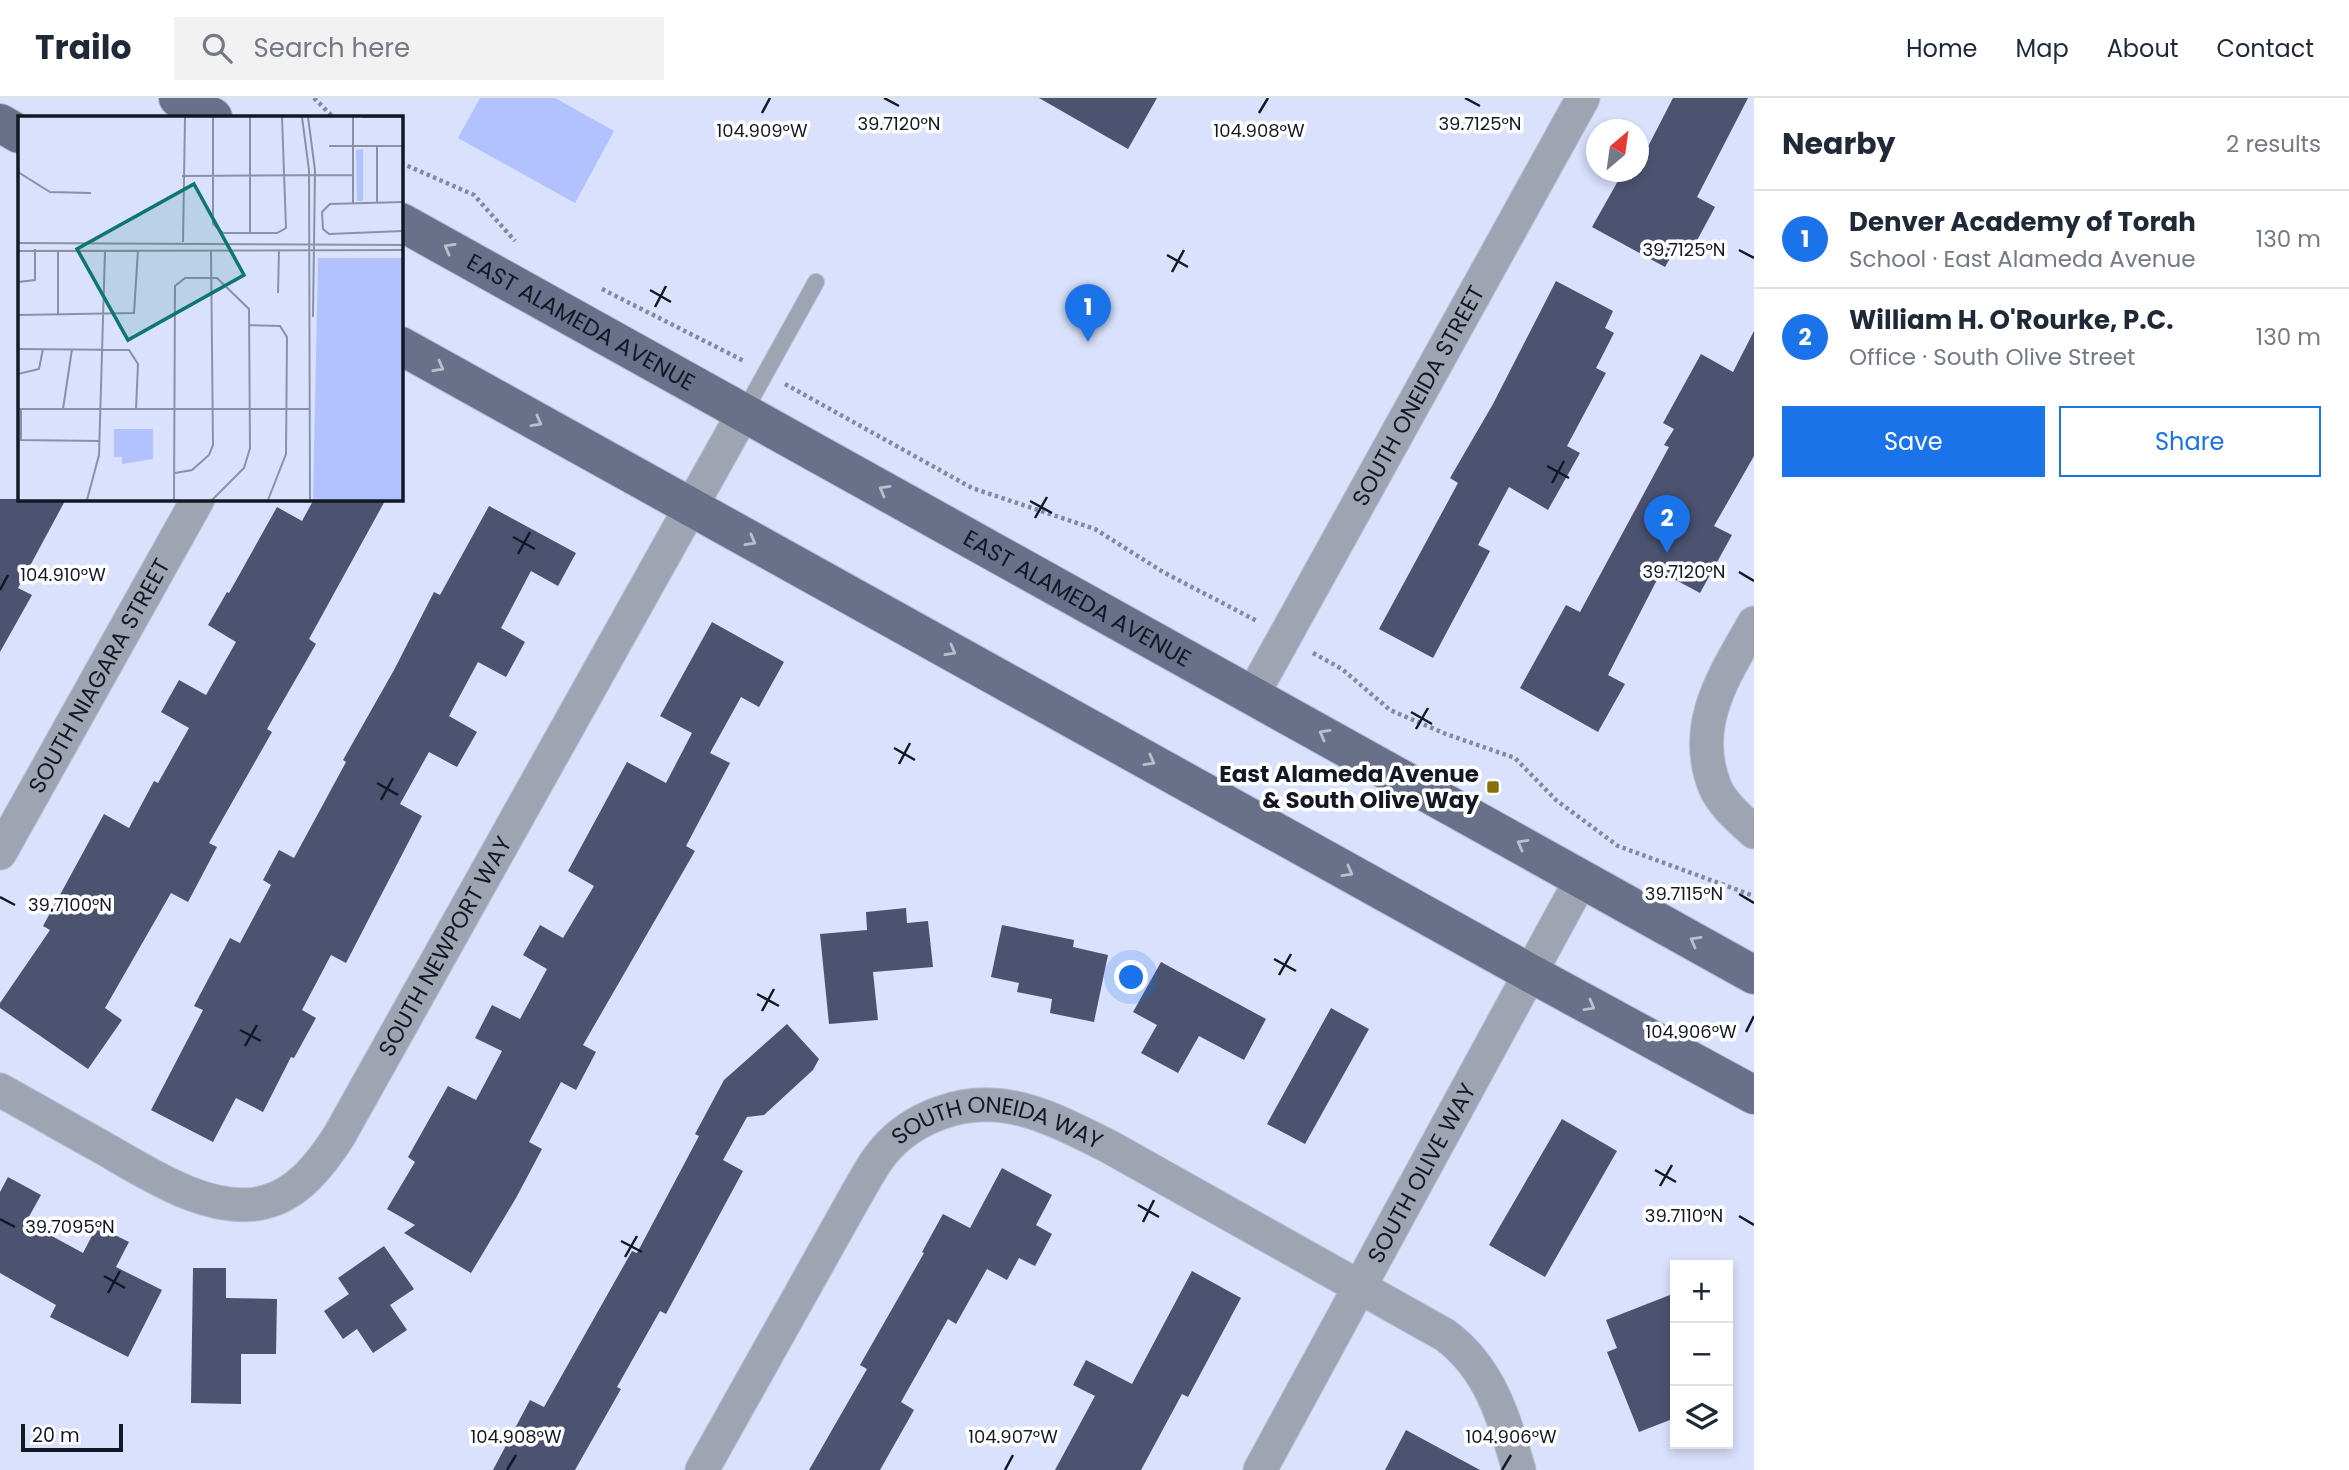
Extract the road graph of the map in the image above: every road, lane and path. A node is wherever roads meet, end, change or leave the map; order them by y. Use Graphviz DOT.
graph roads {
  1 [pos="178,98"];
  2 [pos="314,98"];
  3 [pos="1582,98"];
  4 [pos="211,116"];
  5 [pos="332,116"];
  6 [pos="0,123"];
  7 [pos="18,133"];
  8 [pos="402,163"];
  9 [pos="402,223"];
  10 [pos="521,248"];
  11 [pos="816,282"];
  12 [pos="599,288"];
  13 [pos="402,347"];
  14 [pos="766,373"];
  15 [pos="744,412"];
  16 [pos="197,500"];
  17 [pos="692,508"];
  18 [pos="1255,620"];
  19 [pos="1754,623"];
  20 [pos="1308,650"];
  21 [pos="1253,694"];
  22 [pos="1754,832"];
  23 [pos="0,853"];
  24 [pos="1582,877"];
  25 [pos="1754,896"];
  26 [pos="1530,973"];
  27 [pos="1754,975"];
  28 [pos="0,1090"];
  29 [pos="1754,1095"];
  30 [pos="1361,1287"];
  31 [pos="702,1470"];
  32 [pos="1260,1470"];
  33 [pos="1519,1470"];
  1 -- 4 [label="main road"];
  2 -- 5 [label="path"];
  3 -- 21 [label="street, SOUTH ONEIDA STREET"];
  6 -- 7 [label="main road"];
  8 -- 10 [label="path"];
  15 -- 9 [label="main road, EAST ALAMEDA AVENUE, one-way"];
  11 -- 14 [label="lane"];
  12 -- 14 [label="path"];
  13 -- 17 [label="main road, one-way"];
  14 -- 15 [label="lane"];
  14 -- 18 [label="path"];
  15 -- 17 [label="street, SOUTH NEWPORT WAY"];
  21 -- 15 [label="main road, EAST ALAMEDA AVENUE, one-way"];
  16 -- 23 [label="street, SOUTH NIAGARA STREET"];
  17 -- 26 [label="main road, one-way"];
  17 -- 28 [label="street, SOUTH NEWPORT WAY"];
  19 -- 22 [label="street"];
  20 -- 25 [label="path"];
  24 -- 21 [label="main road, EAST ALAMEDA AVENUE, one-way"];
  24 -- 26 [label="street, SOUTH OLIVE WAY"];
  27 -- 24 [label="main road, EAST ALAMEDA AVENUE, one-way"];
  26 -- 29 [label="main road, one-way"];
  26 -- 30 [label="street, SOUTH OLIVE WAY"];
  30 -- 31 [label="street, SOUTH ONEIDA WAY"];
  30 -- 32 [label="street, SOUTH OLIVE WAY"];
  30 -- 33 [label="street, SOUTH ONEIDA WAY"];
}
